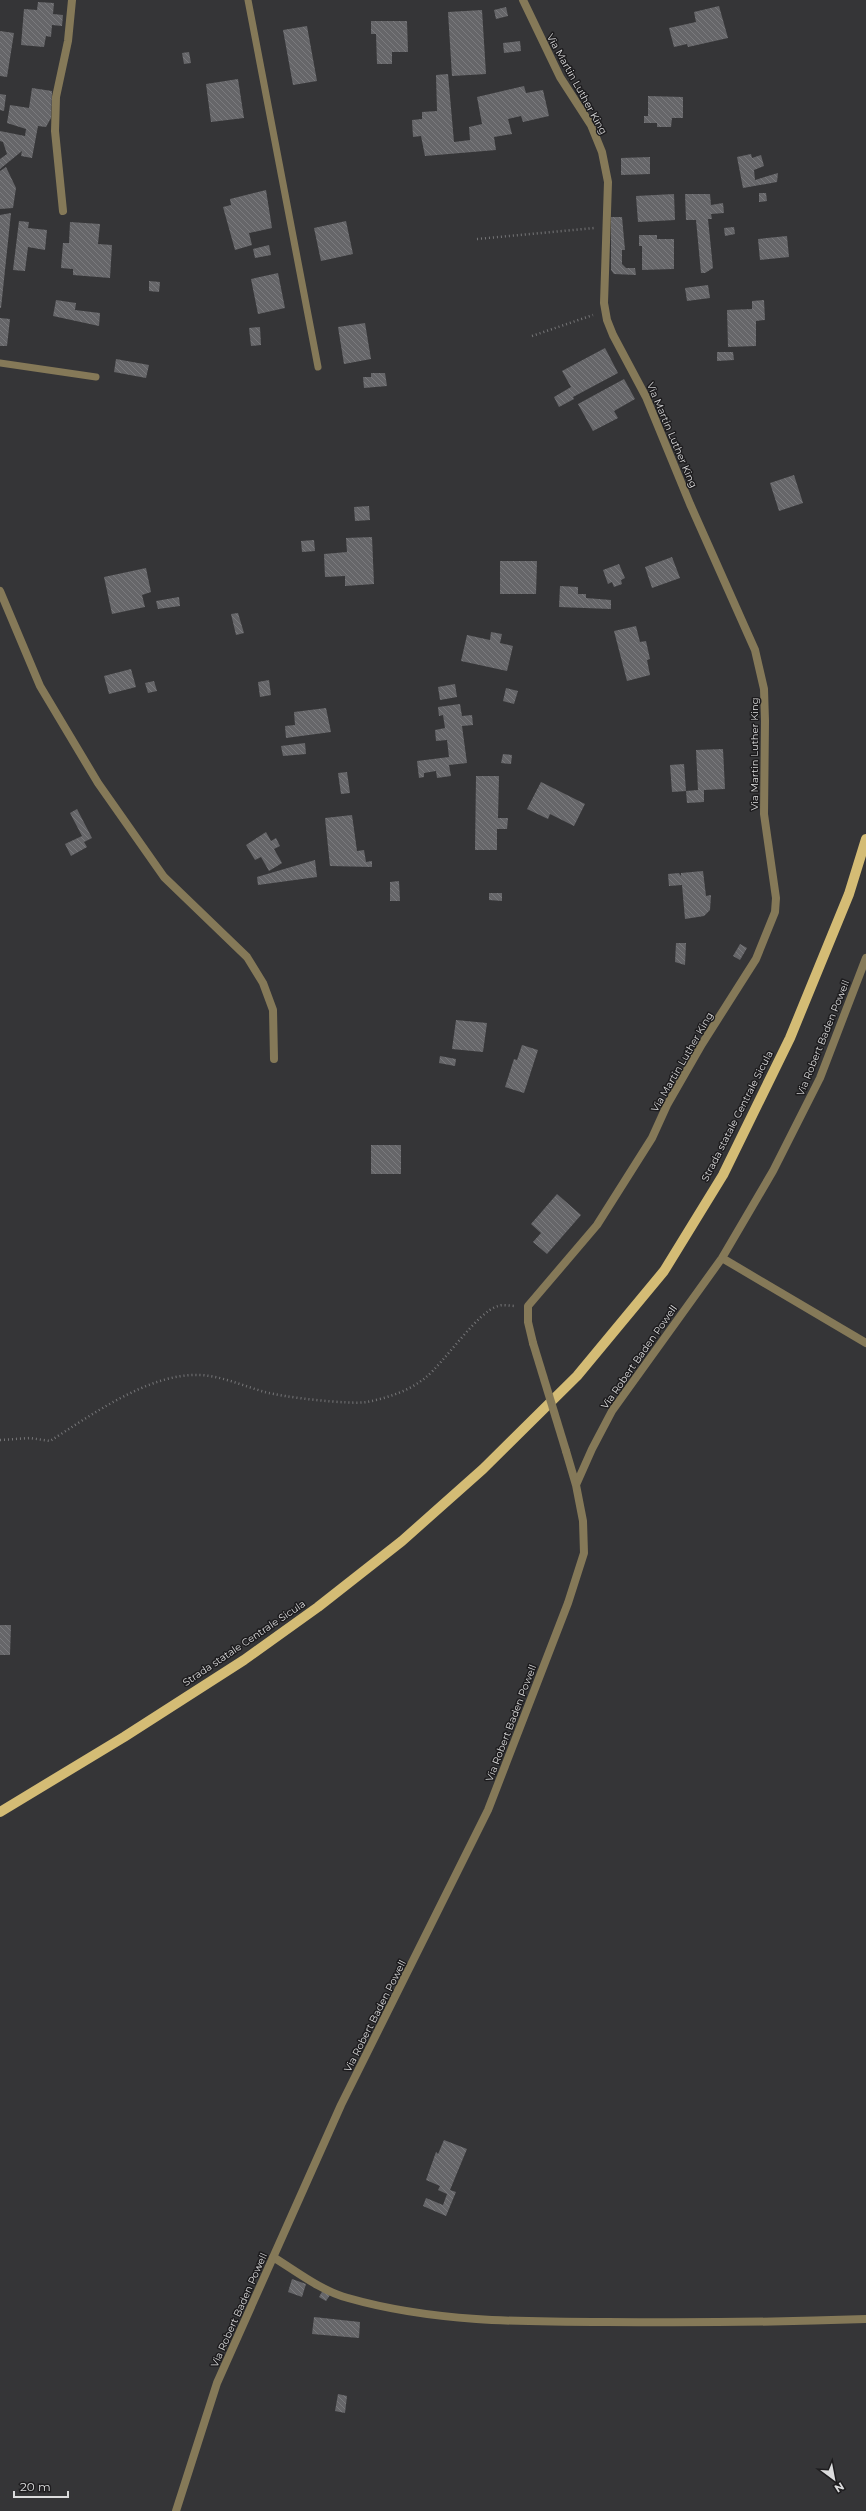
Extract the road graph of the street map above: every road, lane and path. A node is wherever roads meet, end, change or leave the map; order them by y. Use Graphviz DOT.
graph roads {
  1 [pos="72,0"];
  2 [pos="248,0"];
  3 [pos="523,0"];
  4 [pos="62,211"];
  5 [pos="606,228"];
  6 [pos="477,239"];
  7 [pos="606,312"];
  8 [pos="532,336"];
  9 [pos="0,363"];
  10 [pos="318,367"];
  11 [pos="96,377"];
  12 [pos="0,591"];
  13 [pos="866,839"];
  14 [pos="866,958"];
  15 [pos="274,1059"];
  16 [pos="722,1258"];
  17 [pos="528,1306"];
  18 [pos="866,1343"];
  19 [pos="0,1440"];
  20 [pos="576,1485"];
  21 [pos="0,1812"];
  22 [pos="273,2257"];
  23 [pos="866,2319"];
  24 [pos="176,2511"];
  1 -- 4 [label="street"];
  2 -- 10 [label="lane"];
  3 -- 5 [label="street, Via Martin Luther King"];
  5 -- 6 [label="path"];
  5 -- 7 [label="street, Via Martin Luther King"];
  7 -- 8 [label="path"];
  7 -- 17 [label="street, Via Martin Luther King"];
  9 -- 11 [label="lane"];
  12 -- 15 [label="street"];
  13 -- 21 [label="main road, Strada statale Centrale Sicula"];
  14 -- 16 [label="street, Via Robert Baden Powell"];
  16 -- 18 [label="street"];
  16 -- 20 [label="street, Via Robert Baden Powell"];
  17 -- 19 [label="path"];
  17 -- 20 [label="street, bridge"];
  20 -- 22 [label="street, Via Robert Baden Powell"];
  22 -- 23 [label="street"];
  22 -- 24 [label="street, Via Robert Baden Powell"];
}
